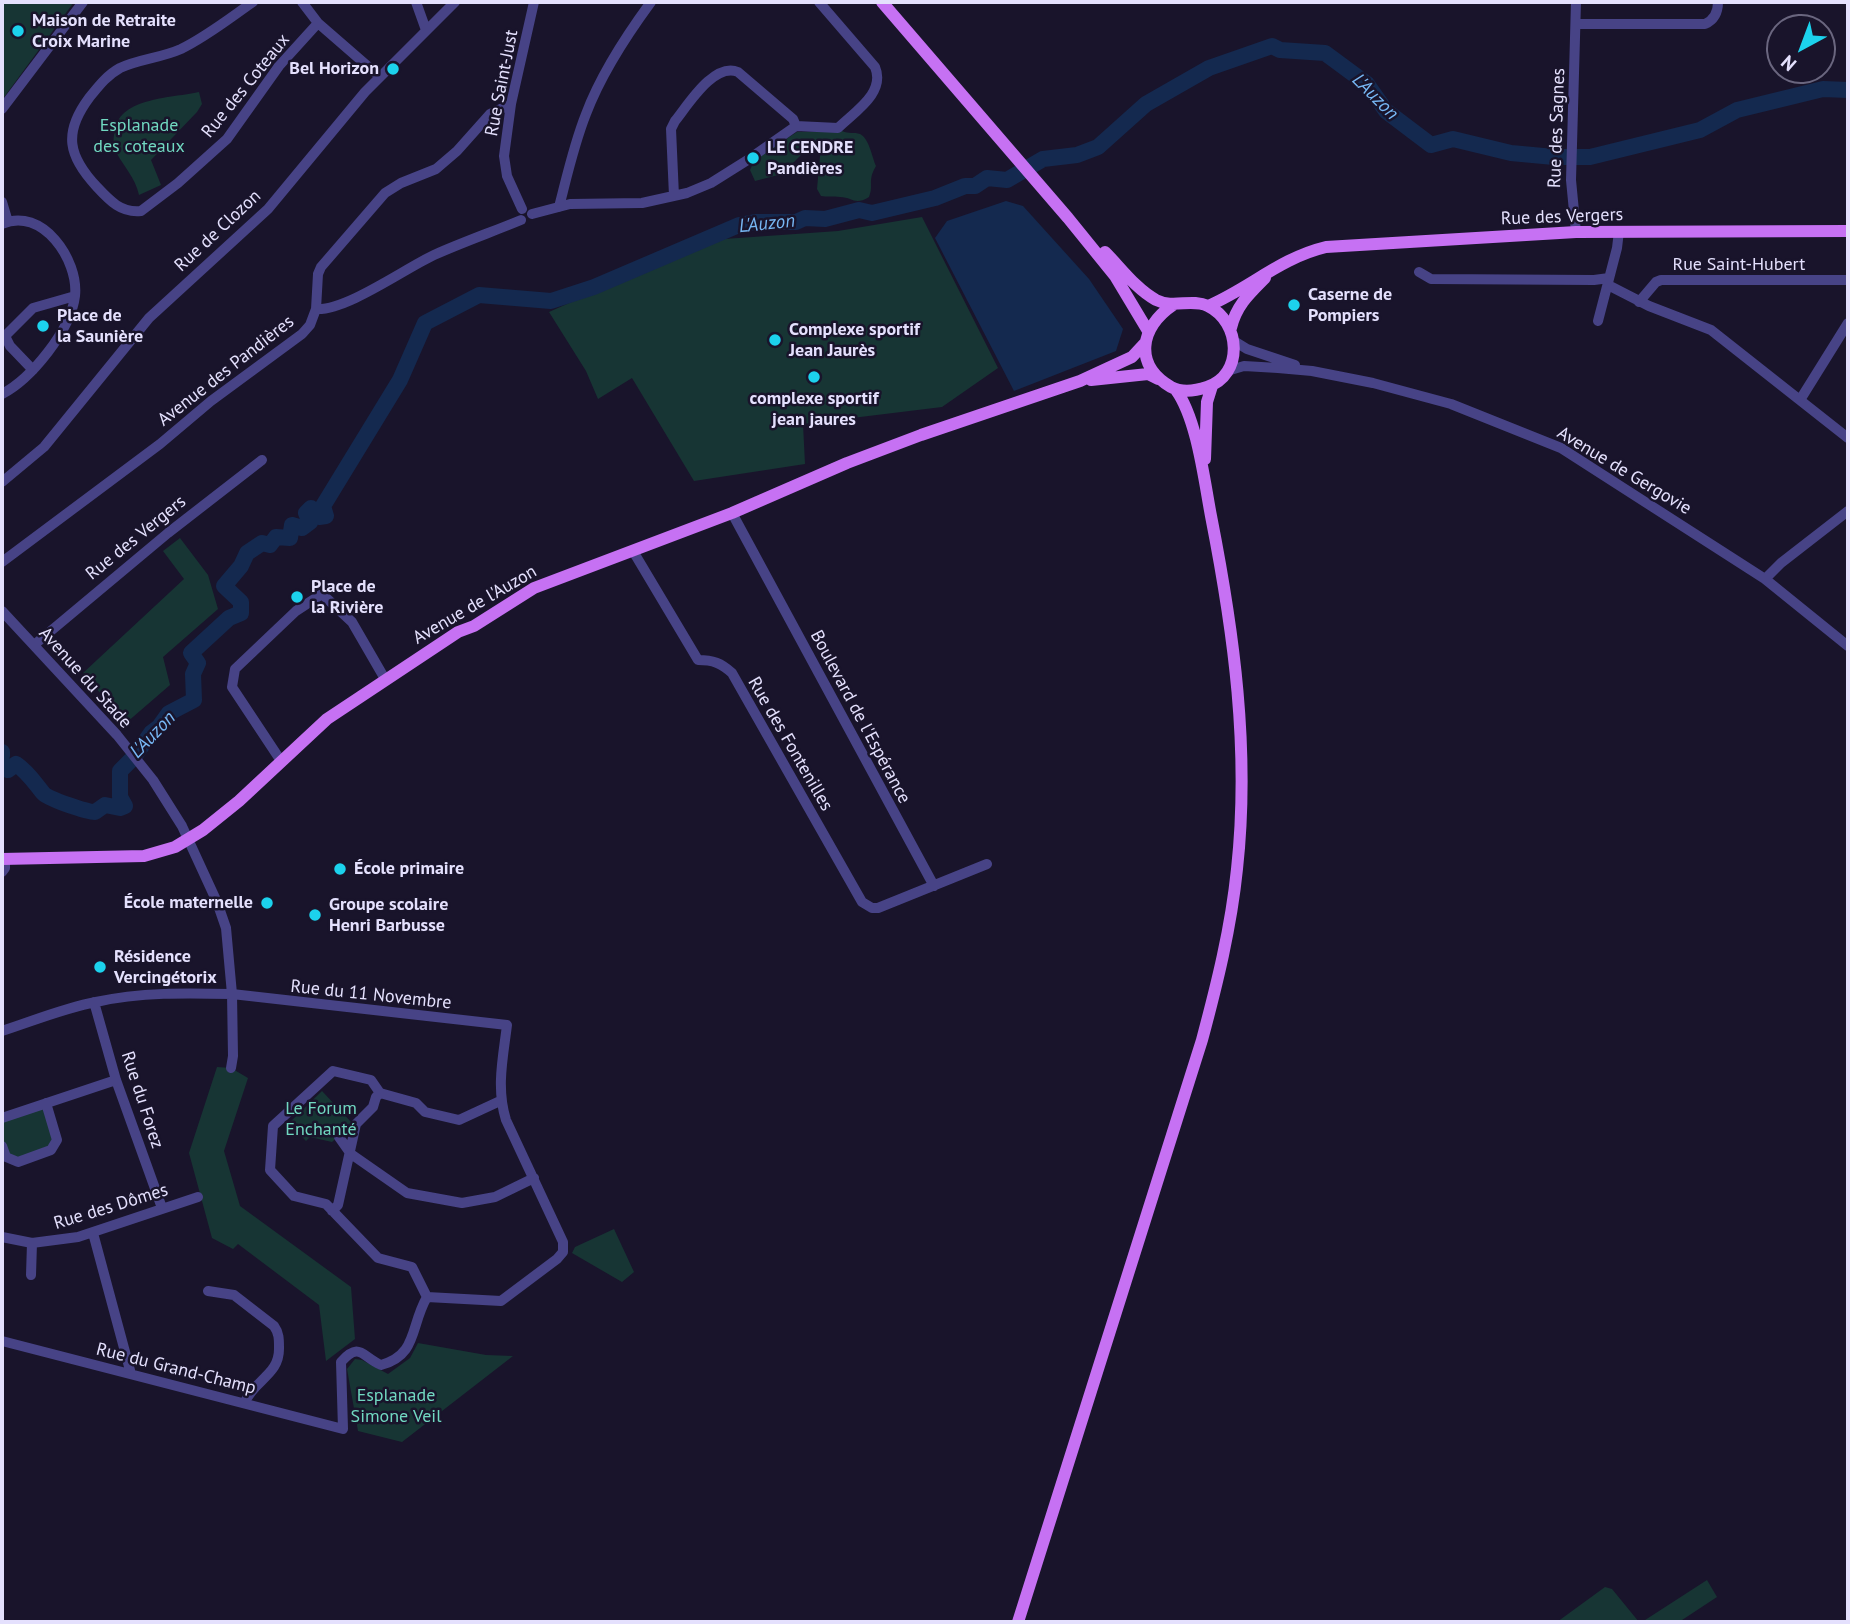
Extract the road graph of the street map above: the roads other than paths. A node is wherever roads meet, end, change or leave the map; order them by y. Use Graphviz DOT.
graph roads {
  1 [pos="83,2"];
  2 [pos="253,2"];
  3 [pos="302,2"];
  4 [pos="416,2"];
  5 [pos="455,2"];
  6 [pos="534,2"];
  7 [pos="651,2"];
  8 [pos="818,2"];
  9 [pos="881,2"];
  10 [pos="1576,2"];
  11 [pos="1717,2"];
  12 [pos="318,23"];
  13 [pos="1576,24"];
  14 [pos="426,30"];
  15 [pos="379,76"];
  16 [pos="511,104"];
  17 [pos="2,109"];
  18 [pos="796,126"];
  19 [pos="674,196"];
  20 [pos="2,202"];
  21 [pos="559,207"];
  22 [pos="527,211"];
  23 [pos="1068,218"];
  24 [pos="5,223"];
  25 [pos="1619,231"];
  26 [pos="1848,231"];
  27 [pos="1576,232"];
  28 [pos="1280,263"];
  29 [pos="1419,272"];
  30 [pos="1848,280"];
  31 [pos="1608,281"];
  32 [pos="75,296"];
  33 [pos="1639,302"];
  34 [pos="1173,305"];
  35 [pos="1208,306"];
  36 [pos="316,309"];
  37 [pos="1598,321"];
  38 [pos="1848,323"];
  39 [pos="1232,335"];
  40 [pos="1146,337"];
  41 [pos="33,370"];
  42 [pos="1227,371"];
  43 [pos="1312,371"];
  44 [pos="1161,381"];
  45 [pos="1080,382"];
  46 [pos="1212,386"];
  47 [pos="1176,390"];
  48 [pos="2,394"];
  49 [pos="1800,400"];
  50 [pos="1848,438"];
  51 [pos="262,460"];
  52 [pos="2,482"];
  53 [pos="1206,487"];
  54 [pos="1848,511"];
  55 [pos="732,513"];
  56 [pos="633,551"];
  57 [pos="2,562"];
  58 [pos="1765,579"];
  59 [pos="2,611"];
  60 [pos="34,645"];
  61 [pos="1848,646"];
  62 [pos="385,679"];
  63 [pos="281,761"];
  64 [pos="188,839"];
  65 [pos="3,858"];
  66 [pos="987,864"];
  67 [pos="2,872"];
  68 [pos="934,886"];
  69 [pos="232,994"];
  70 [pos="94,1002"];
  71 [pos="2,1031"];
  72 [pos="231,1068"];
  73 [pos="116,1080"];
  74 [pos="380,1093"];
  75 [pos="500,1101"];
  76 [pos="47,1103"];
  77 [pos="2,1118"];
  78 [pos="339,1137"];
  79 [pos="2,1146"];
  80 [pos="351,1154"];
  81 [pos="534,1178"];
  82 [pos="198,1197"];
  83 [pos="162,1208"];
  84 [pos="332,1210"];
  85 [pos="93,1233"];
  86 [pos="2,1237"];
  87 [pos="32,1243"];
  88 [pos="31,1275"];
  89 [pos="208,1292"];
  90 [pos="427,1297"];
  91 [pos="2,1341"];
  92 [pos="131,1374"];
  93 [pos="245,1402"];
  94 [pos="1018,1622"];
  1 -- 17 [label="street"];
  2 -- 12 [label="street, Rue des Coteaux"];
  3 -- 12 [label="street"];
  4 -- 14 [label="street"];
  5 -- 14 [label="street, Rue de Clozon"];
  6 -- 16 [label="street, Rue Saint-Just"];
  7 -- 21 [label="street"];
  8 -- 18 [label="street"];
  9 -- 23 [label="main road"];
  10 -- 13 [label="street, Rue des Sagnes"];
  11 -- 13 [label="street"];
  12 -- 15 [label="street"];
  13 -- 27 [label="street, Rue des Sagnes"];
  14 -- 15 [label="street, Rue de Clozon"];
  15 -- 52 [label="street, Rue de Clozon"];
  16 -- 22 [label="street, Rue Saint-Just"];
  16 -- 36 [label="street"];
  18 -- 19 [label="street"];
  18 -- 19 [label="street"];
  19 -- 21 [label="street"];
  20 -- 24 [label="street"];
  21 -- 22 [label="street"];
  22 -- 36 [label="street, Avenue des Pandières"];
  23 -- 34 [label="main road"];
  23 -- 40 [label="main road"];
  24 -- 32 [label="street"];
  25 -- 26 [label="main road, Rue des Vergers"];
  25 -- 27 [label="main road, Rue des Vergers"];
  25 -- 31 [label="street"];
  27 -- 28 [label="main road, Rue des Vergers"];
  28 -- 35 [label="main road"];
  28 -- 39 [label="main road"];
  29 -- 31 [label="street"];
  30 -- 33 [label="street, Rue Saint-Hubert"];
  31 -- 33 [label="street"];
  31 -- 37 [label="street"];
  32 -- 41 [label="street"];
  32 -- 41 [label="street"];
  33 -- 49 [label="street"];
  34 -- 35 [label="main road"];
  34 -- 40 [label="main road"];
  35 -- 39 [label="main road"];
  36 -- 57 [label="street, Avenue des Pandières"];
  38 -- 49 [label="street"];
  39 -- 42 [label="main road"];
  39 -- 43 [label="street, Avenue de Gergovie"];
  40 -- 44 [label="main road"];
  40 -- 45 [label="main road"];
  41 -- 48 [label="street"];
  42 -- 43 [label="street, Avenue de Gergovie"];
  42 -- 46 [label="main road"];
  43 -- 58 [label="street, Avenue de Gergovie"];
  44 -- 45 [label="main road"];
  44 -- 47 [label="main road"];
  45 -- 55 [label="main road, Avenue de l'Auzon"];
  46 -- 47 [label="main road"];
  46 -- 53 [label="main road"];
  47 -- 53 [label="main road"];
  49 -- 50 [label="street"];
  51 -- 60 [label="street, Rue des Vergers"];
  53 -- 94 [label="main road"];
  54 -- 58 [label="street"];
  55 -- 56 [label="main road, Avenue de l'Auzon"];
  55 -- 68 [label="street, Boulevard de l'Espérance"];
  56 -- 62 [label="main road, Avenue de l'Auzon"];
  56 -- 68 [label="street, Rue des Fontenilles"];
  58 -- 61 [label="street, Avenue de Gergovie"];
  59 -- 60 [label="street, Avenue du Stade"];
  60 -- 64 [label="street, Avenue du Stade"];
  62 -- 63 [label="main road, Avenue de l'Auzon"];
  62 -- 63 [label="street"];
  63 -- 64 [label="main road, Avenue de l'Auzon"];
  64 -- 65 [label="main road, Avenue de l'Auzon"];
  64 -- 69 [label="street, Avenue du Stade"];
  65 -- 67 [label="street"];
  66 -- 68 [label="street"];
  69 -- 70 [label="street, Rue du 11 Novembre"];
  69 -- 72 [label="street, Avenue du Stade"];
  69 -- 75 [label="street, Rue du 11 Novembre"];
  70 -- 71 [label="street, Rue du 11 Novembre"];
  70 -- 73 [label="street, Rue du Forez"];
  73 -- 76 [label="street"];
  73 -- 83 [label="street, Rue du Forez"];
  74 -- 75 [label="street"];
  74 -- 80 [label="street"];
  74 -- 84 [label="street"];
  75 -- 81 [label="street"];
  76 -- 77 [label="street"];
  76 -- 79 [label="street"];
  78 -- 80 [label="street"];
  80 -- 81 [label="street"];
  80 -- 84 [label="street"];
  81 -- 90 [label="street"];
  82 -- 83 [label="street, Rue des Dômes"];
  83 -- 85 [label="street, Rue des Dômes"];
  84 -- 90 [label="street"];
  85 -- 87 [label="street, Rue des Dômes"];
  85 -- 92 [label="street"];
  86 -- 87 [label="street, Rue des Dômes"];
  87 -- 88 [label="street"];
  89 -- 93 [label="street"];
  90 -- 93 [label="street, Rue du Grand-Champ"];
  91 -- 92 [label="street, Rue du Grand-Champ"];
  92 -- 93 [label="street, Rue du Grand-Champ"];
}
